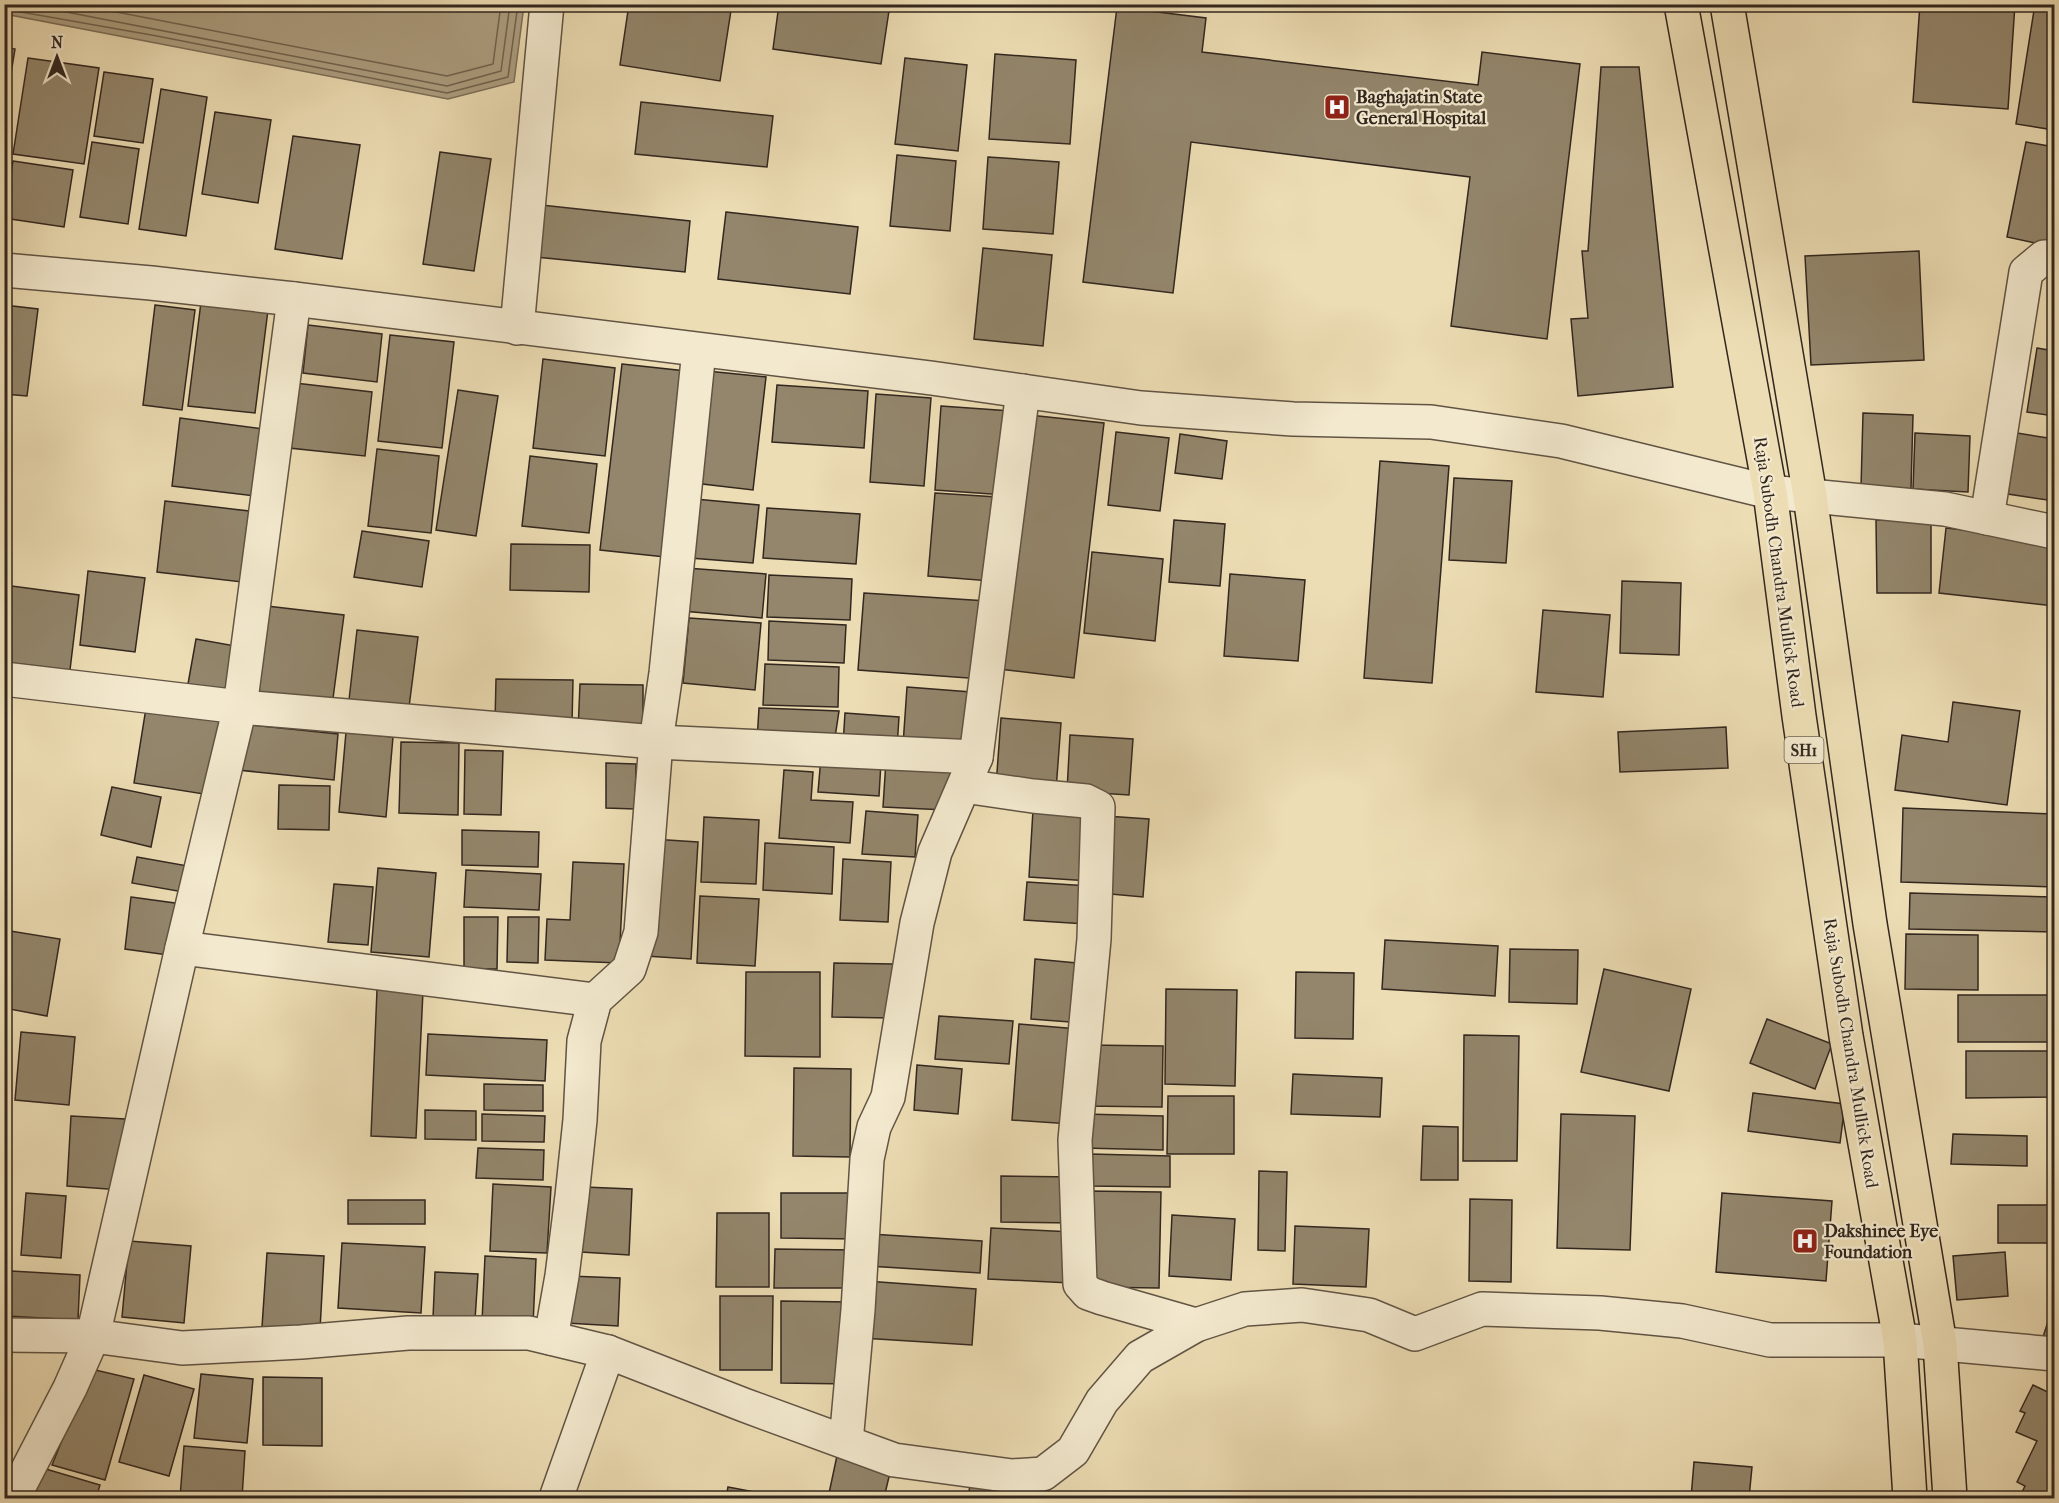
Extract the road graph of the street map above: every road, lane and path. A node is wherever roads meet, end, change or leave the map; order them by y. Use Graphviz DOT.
graph roads {
  1 [pos="547,4"];
  2 [pos="1681,4"];
  3 [pos="1727,4"];
  4 [pos="2055,257"];
  5 [pos="4,270"];
  6 [pos="294,299"];
  7 [pos="517,328"];
  8 [pos="699,350"];
  9 [pos="1023,391"];
  10 [pos="1770,492"];
  11 [pos="1810,496"];
  12 [pos="1987,518"];
  13 [pos="2055,532"];
  14 [pos="4,679"];
  15 [pos="240,707"];
  16 [pos="656,742"];
  17 [pos="970,772"];
  18 [pos="182,948"];
  19 [pos="595,1000"];
  20 [pos="1197,1325"];
  21 [pos="4,1335"];
  22 [pos="93,1336"];
  23 [pos="550,1338"];
  24 [pos="1900,1340"];
  25 [pos="1940,1344"];
  26 [pos="608,1352"];
  27 [pos="2055,1354"];
  28 [pos="846,1442"];
  29 [pos="13,1498"];
  30 [pos="556,1498"];
  31 [pos="1910,1498"];
  32 [pos="1950,1498"];
  1 -- 7 [label="street"];
  2 -- 10 [label="main road, Raja Subodh Chandra Mullick Road / SH1"];
  3 -- 11 [label="main road, SH1"];
  4 -- 12 [label="street"];
  5 -- 6 [label="street"];
  6 -- 7 [label="street"];
  6 -- 15 [label="street"];
  7 -- 8 [label="street"];
  8 -- 9 [label="street"];
  8 -- 16 [label="street"];
  9 -- 10 [label="street"];
  9 -- 17 [label="street"];
  10 -- 11 [label="street"];
  10 -- 24 [label="main road, Raja Subodh Chandra Mullick Road / SH1"];
  11 -- 12 [label="street"];
  11 -- 25 [label="main road, SH1"];
  12 -- 13 [label="street"];
  14 -- 15 [label="street"];
  15 -- 16 [label="street"];
  15 -- 18 [label="street"];
  16 -- 17 [label="street"];
  16 -- 19 [label="street"];
  17 -- 20 [label="street"];
  17 -- 28 [label="street"];
  18 -- 19 [label="street"];
  18 -- 22 [label="street"];
  19 -- 23 [label="street"];
  20 -- 24 [label="street"];
  20 -- 28 [label="street"];
  21 -- 22 [label="street"];
  22 -- 23 [label="street"];
  22 -- 29 [label="street"];
  23 -- 26 [label="street"];
  24 -- 25 [label="street"];
  24 -- 31 [label="main road, Raja Subodh Chandra Mullick Road / SH1"];
  25 -- 27 [label="street"];
  25 -- 32 [label="main road, SH1"];
  26 -- 28 [label="street"];
  26 -- 30 [label="street"];
}
